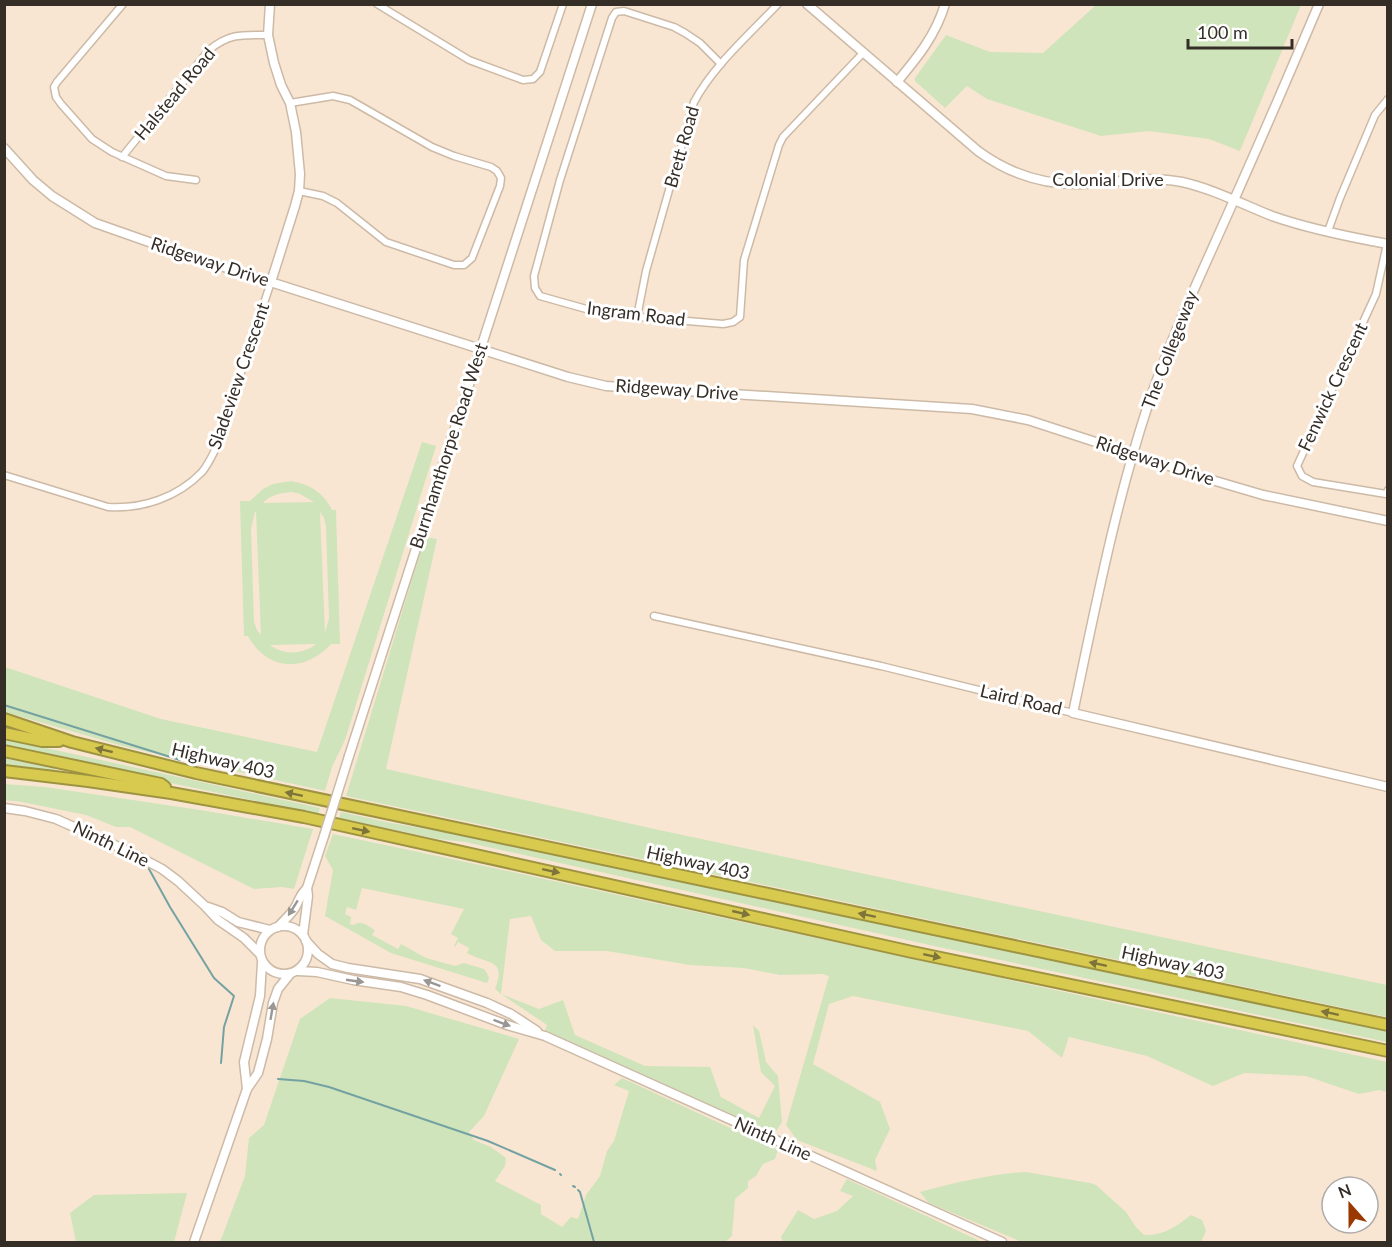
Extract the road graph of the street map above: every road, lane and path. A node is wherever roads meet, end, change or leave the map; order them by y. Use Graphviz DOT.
graph roads {
  1 [pos="123,4"];
  2 [pos="270,4"];
  3 [pos="377,4"];
  4 [pos="563,4"];
  5 [pos="592,4"];
  6 [pos="778,4"];
  7 [pos="807,4"];
  8 [pos="945,4"];
  9 [pos="1319,4"];
  10 [pos="268,35"];
  11 [pos="863,53"];
  12 [pos="721,64"];
  13 [pos="897,82"];
  14 [pos="1388,99"];
  15 [pos="290,103"];
  16 [pos="4,148"];
  17 [pos="122,157"];
  18 [pos="196,180"];
  19 [pos="299,191"];
  20 [pos="1234,199"];
  21 [pos="1328,231"];
  22 [pos="1387,244"];
  23 [pos="271,282"];
  24 [pos="637,317"];
  25 [pos="480,350"];
  26 [pos="1134,455"];
  27 [pos="4,475"];
  28 [pos="1388,490"];
  29 [pos="1388,520"];
  30 [pos="654,616"];
  31 [pos="1073,713"];
  32 [pos="4,719"];
  33 [pos="4,733"];
  34 [pos="72,742"];
  35 [pos="4,752"];
  36 [pos="4,771"];
  37 [pos="1388,787"];
  38 [pos="171,793"];
  39 [pos="4,808"];
  40 [pos="307,888"];
  41 [pos="205,906"];
  42 [pos="274,928"];
  43 [pos="304,938"];
  44 [pos="259,953"];
  45 [pos="262,963"];
  46 [pos="294,972"];
  47 [pos="1388,1025"];
  48 [pos="545,1036"];
  49 [pos="1388,1051"];
  50 [pos="247,1089"];
  51 [pos="194,1242"];
  52 [pos="1002,1242"];
  1 -- 17 [label="street"];
  2 -- 10 [label="street"];
  3 -- 4 [label="street"];
  5 -- 25 [label="street, Burnhamthorpe Road West"];
  6 -- 12 [label="street, Brett Road"];
  7 -- 11 [label="street, Colonial Drive"];
  8 -- 13 [label="street"];
  9 -- 20 [label="street, The Collegeway"];
  10 -- 15 [label="street"];
  10 -- 17 [label="street, Halstead Road"];
  11 -- 13 [label="street, Colonial Drive"];
  11 -- 24 [label="street, Ingram Road"];
  12 -- 24 [label="street, Brett Road"];
  12 -- 24 [label="street, Ingram Road"];
  13 -- 20 [label="street, Colonial Drive"];
  14 -- 21 [label="street"];
  15 -- 19 [label="street"];
  15 -- 19 [label="street"];
  16 -- 23 [label="street, Ridgeway Drive"];
  17 -- 18 [label="street"];
  19 -- 23 [label="street"];
  20 -- 21 [label="street, Colonial Drive"];
  20 -- 26 [label="street, The Collegeway"];
  21 -- 22 [label="street, Colonial Drive"];
  22 -- 28 [label="street, Fenwick Crescent"];
  23 -- 25 [label="street, Ridgeway Drive"];
  23 -- 27 [label="street, Sladeview Crescent"];
  25 -- 26 [label="street, Ridgeway Drive"];
  25 -- 40 [label="street, Burnhamthorpe Road West, bridge"];
  26 -- 29 [label="street, Ridgeway Drive"];
  26 -- 31 [label="street, The Collegeway"];
  30 -- 31 [label="street, Laird Road"];
  31 -- 37 [label="street, Laird Road"];
  32 -- 34 [label="highway, Highway 403"];
  33 -- 34 [label="highway"];
  47 -- 34 [label="highway, Highway 403, one-way"];
  35 -- 38 [label="highway"];
  36 -- 38 [label="highway"];
  38 -- 49 [label="highway, one-way"];
  39 -- 41 [label="street, Ninth Line"];
  40 -- 42 [label="street, Burnhamthorpe Road West, one-way"];
  40 -- 43 [label="street, Burnhamthorpe Road West"];
  41 -- 42 [label="street, Ninth Line"];
  41 -- 44 [label="street, Ninth Line"];
  42 -- 43 [label="street"];
  42 -- 44 [label="street"];
  43 -- 46 [label="street"];
  48 -- 43 [label="street, Ninth Line, one-way"];
  44 -- 45 [label="street"];
  45 -- 46 [label="street"];
  45 -- 50 [label="street"];
  46 -- 48 [label="street, Ninth Line, one-way"];
  50 -- 46 [label="street, one-way"];
  48 -- 52 [label="street, Ninth Line"];
  50 -- 51 [label="street"];
}
